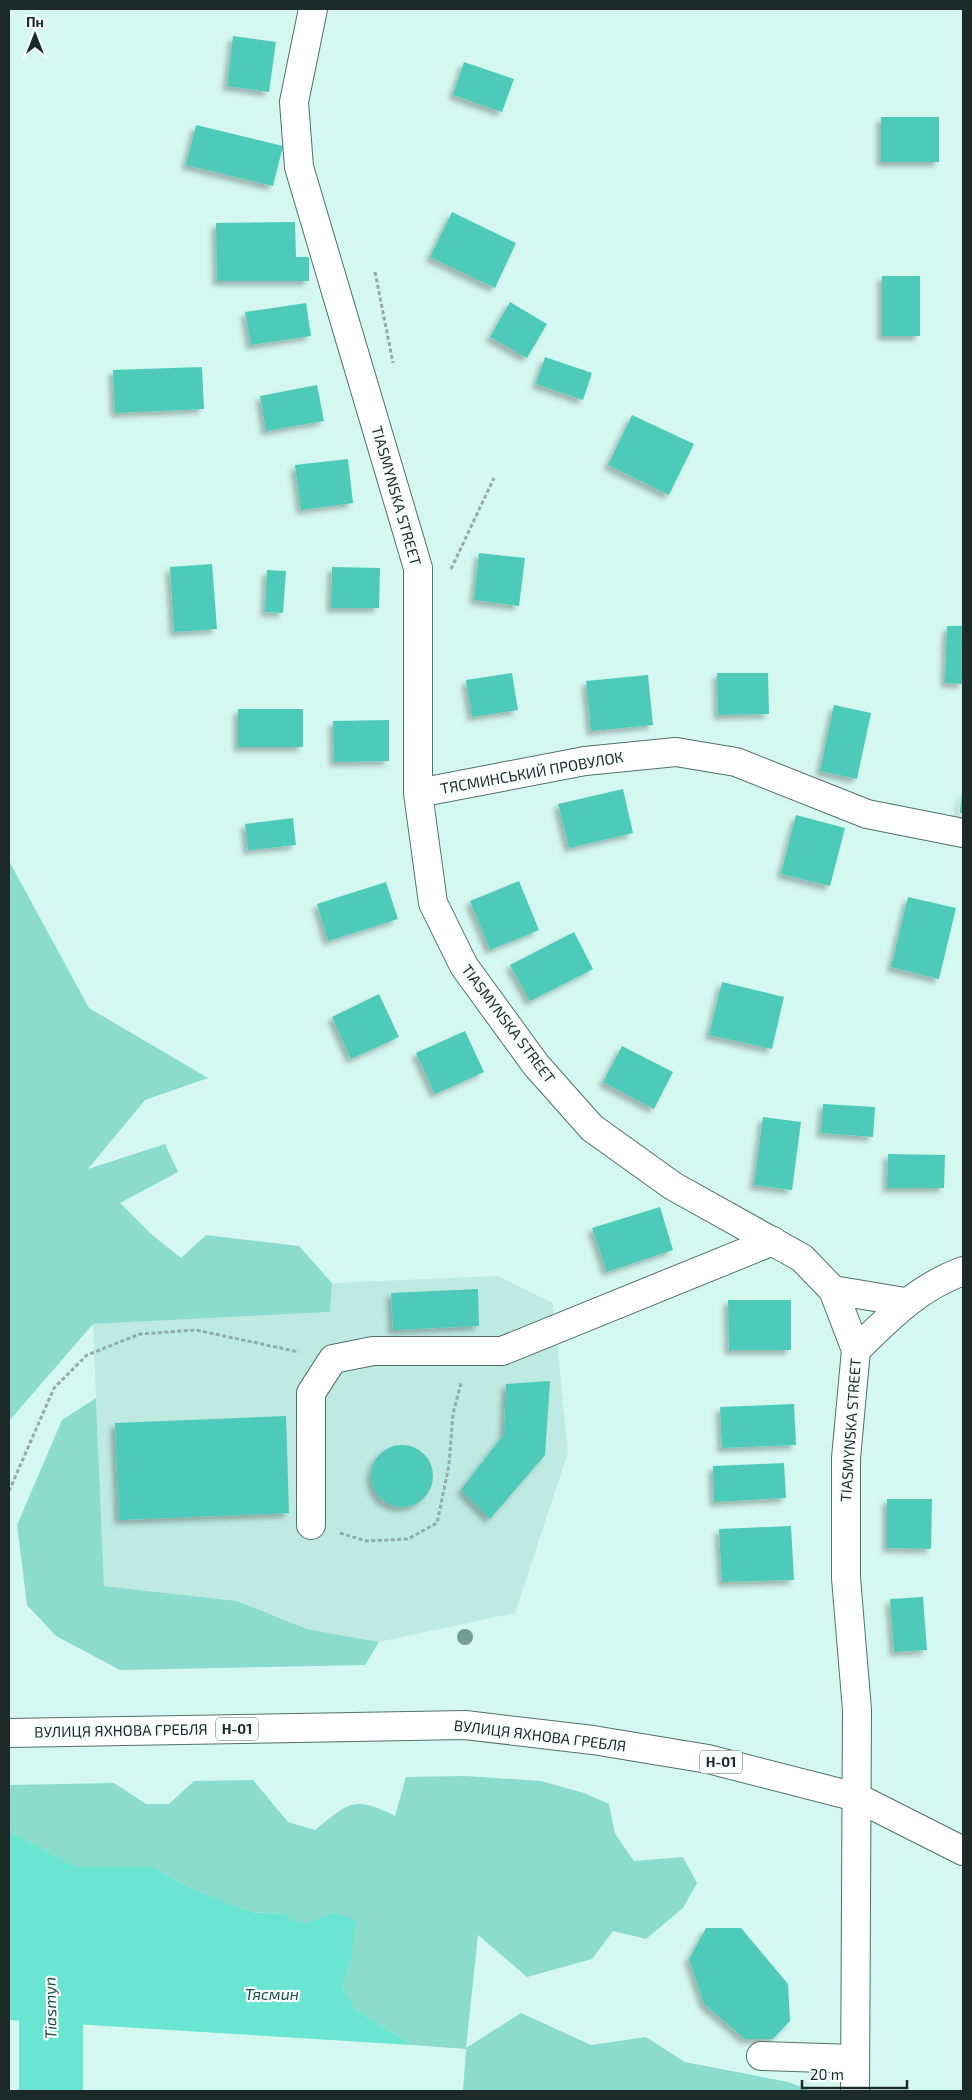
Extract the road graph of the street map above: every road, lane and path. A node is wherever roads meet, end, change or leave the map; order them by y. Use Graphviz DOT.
graph roads {
  1 [pos="312,9"];
  2 [pos="494,478"];
  3 [pos="448,576"];
  4 [pos="418,793"];
  5 [pos="963,833"];
  6 [pos="773,1241"];
  7 [pos="963,1270"];
  8 [pos="833,1290"];
  9 [pos="905,1302"];
  10 [pos="856,1350"];
  11 [pos="502,1351"];
  12 [pos="334,1359"];
  13 [pos="9,1490"];
  14 [pos="311,1524"];
  15 [pos="9,1733"];
  16 [pos="856,1797"];
  17 [pos="963,1851"];
  18 [pos="761,2056"];
  19 [pos="855,2059"];
  20 [pos="855,2091"];
  1 -- 4 [label="street, TIASMYNSKA STREET"];
  2 -- 3 [label="path"];
  4 -- 5 [label="street, ТЯСМИНСЬКИЙ ПРОВУЛОК"];
  4 -- 6 [label="street, TIASMYNSKA STREET"];
  6 -- 8 [label="street, TIASMYNSKA STREET"];
  6 -- 11 [label="street"];
  7 -- 9 [label="street"];
  8 -- 9 [label="street"];
  8 -- 10 [label="street, TIASMYNSKA STREET"];
  9 -- 10 [label="street"];
  10 -- 16 [label="street, TIASMYNSKA STREET"];
  11 -- 12 [label="street"];
  11 -- 14 [label="path"];
  12 -- 13 [label="path"];
  12 -- 14 [label="street"];
  15 -- 16 [label="street, ВУЛИЦЯ ЯХНОВА ГРЕБЛЯ / Н-01"];
  16 -- 17 [label="street, ВУЛИЦЯ ЯХНОВА ГРЕБЛЯ / Н-01"];
  16 -- 19 [label="street, TIASMYNSKA STREET"];
  18 -- 19 [label="street"];
  19 -- 20 [label="street, TIASMYNSKA STREET"];
}
